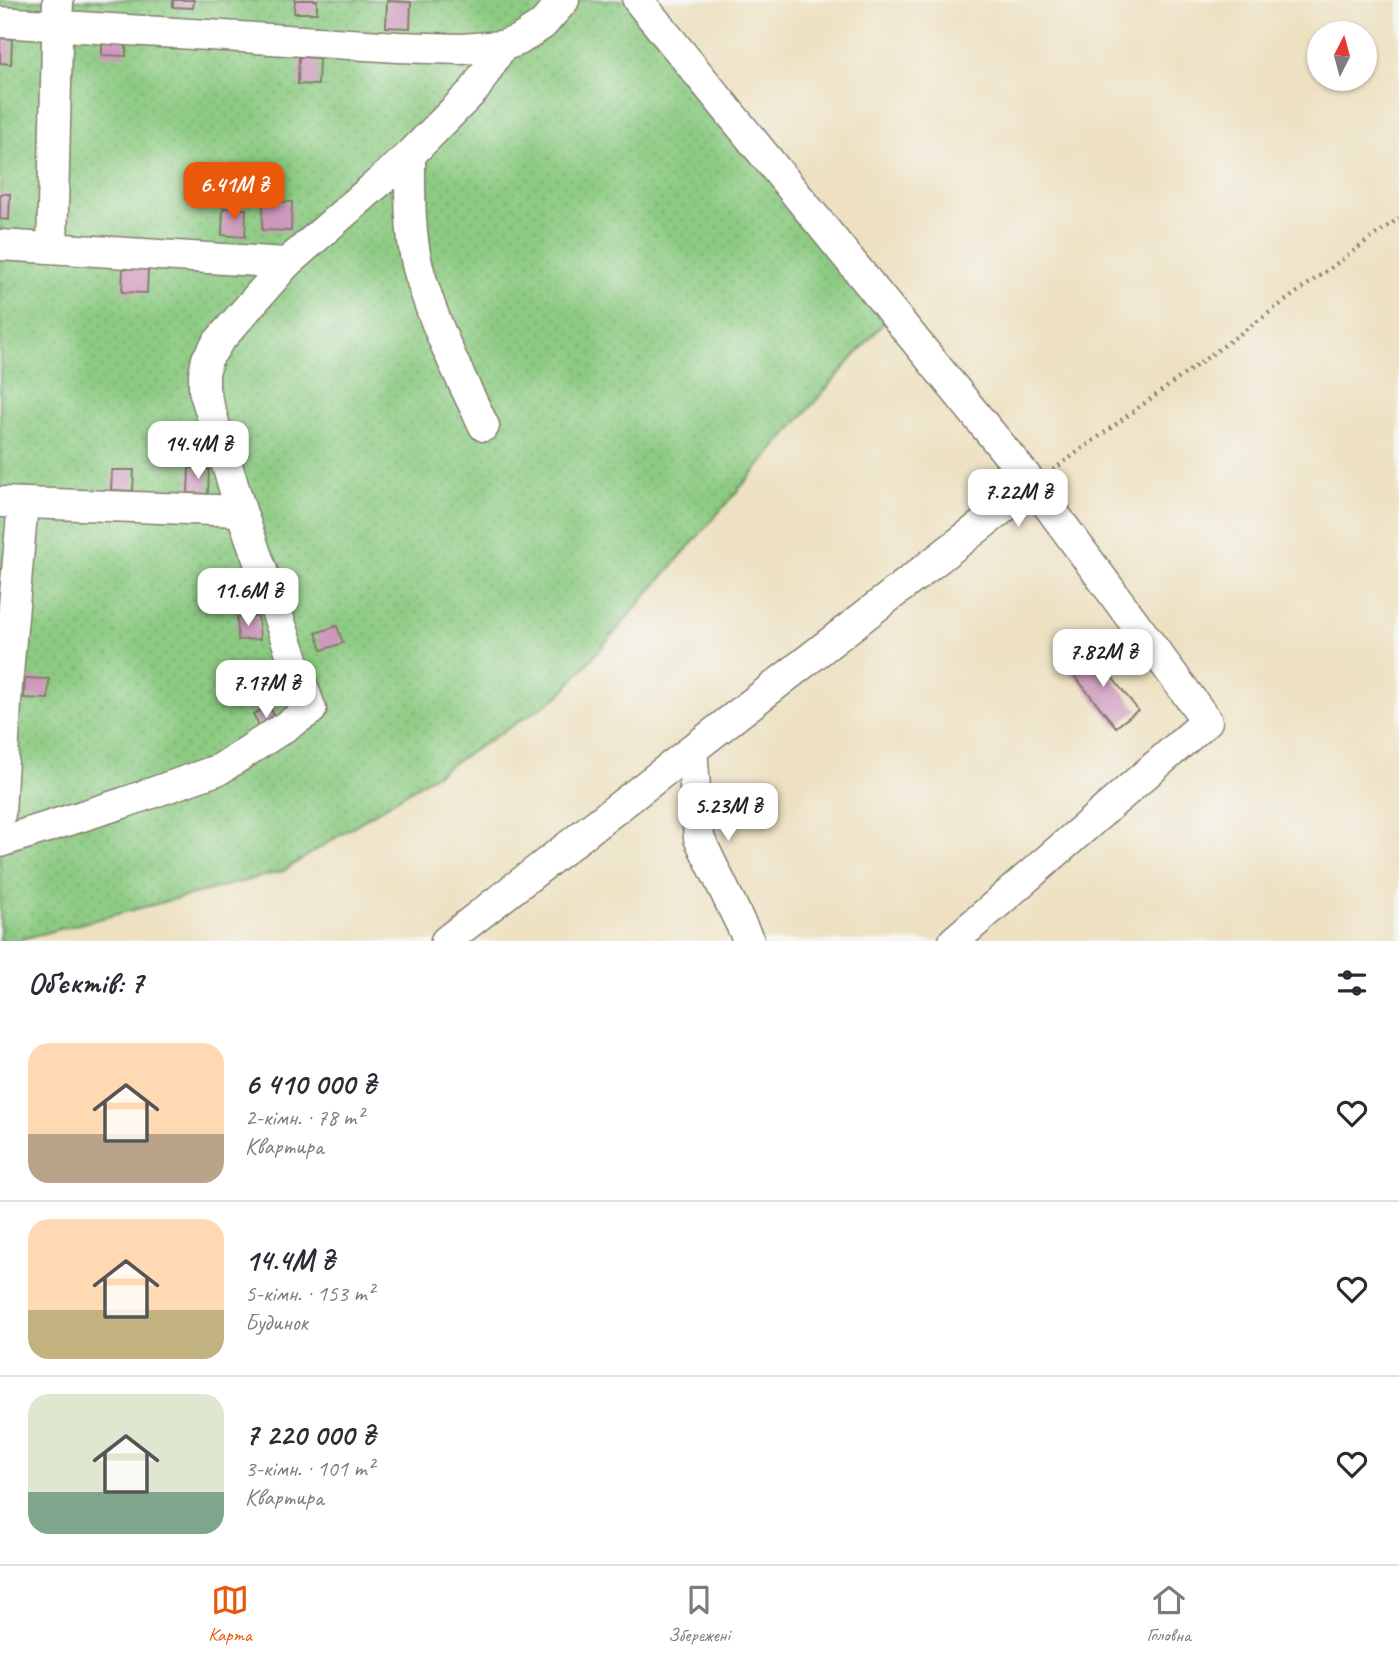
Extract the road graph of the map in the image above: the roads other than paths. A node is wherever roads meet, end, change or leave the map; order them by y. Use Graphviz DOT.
graph roads {
  1 [pos="564,0"];
  2 [pos="638,0"];
  3 [pos="58,13"];
  4 [pos="0,22"];
  5 [pos="502,46"];
  6 [pos="410,155"];
  7 [pos="0,245"];
  8 [pos="52,248"];
  9 [pos="286,262"];
  10 [pos="484,426"];
  11 [pos="1033,485"];
  12 [pos="11,502"];
  13 [pos="241,511"];
  14 [pos="692,749"];
  15 [pos="0,814"];
  16 [pos="0,842"];
  17 [pos="446,941"];
  18 [pos="749,941"];
  19 [pos="954,941"];
  1 -- 5 [label="street"];
  2 -- 11 [label="street"];
  3 -- 4 [label="street"];
  3 -- 5 [label="street"];
  3 -- 8 [label="street"];
  5 -- 6 [label="street"];
  6 -- 9 [label="street"];
  6 -- 10 [label="street"];
  7 -- 8 [label="street"];
  8 -- 9 [label="street"];
  9 -- 13 [label="street"];
  11 -- 14 [label="street"];
  11 -- 19 [label="street"];
  12 -- 13 [label="street"];
  12 -- 15 [label="street"];
  13 -- 16 [label="street"];
  14 -- 17 [label="street"];
  14 -- 18 [label="street"];
}
